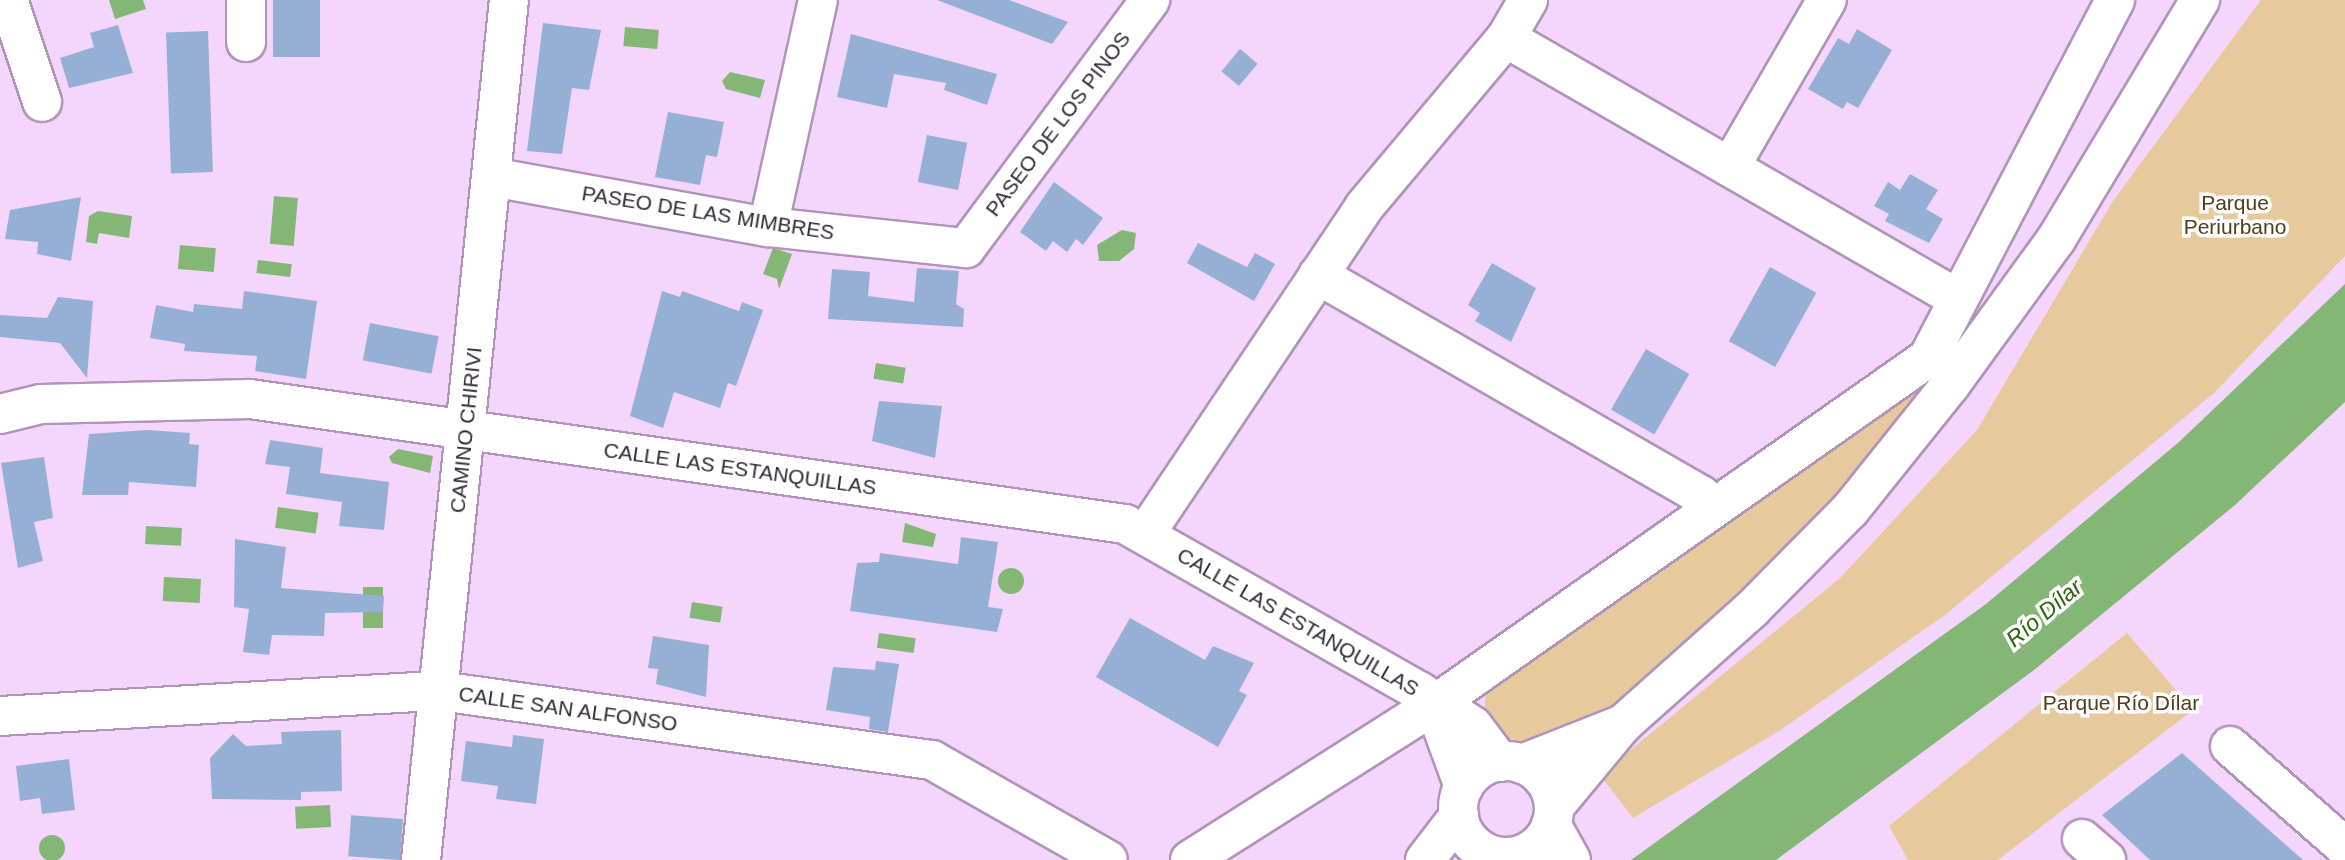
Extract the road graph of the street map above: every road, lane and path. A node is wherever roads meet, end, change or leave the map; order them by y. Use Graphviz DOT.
graph roads {
  1 [pos="246,0"];
  2 [pos="509,0"];
  3 [pos="818,0"];
  4 [pos="1528,0"];
  5 [pos="1827,0"];
  6 [pos="2115,0"];
  7 [pos="2200,0"];
  8 [pos="1145,1"];
  9 [pos="19,3"];
  10 [pos="1506,38"];
  11 [pos="246,42"];
  12 [pos="42,102"];
  13 [pos="1730,167"];
  14 [pos="492,177"];
  15 [pos="768,227"];
  16 [pos="966,248"];
  17 [pos="1318,275"];
  18 [pos="1955,297"];
  19 [pos="0,414"];
  20 [pos="466,429"];
  21 [pos="1710,508"];
  22 [pos="1146,533"];
  23 [pos="440,691"];
  24 [pos="1434,705"];
  25 [pos="0,716"];
  26 [pos="1623,724"];
  27 [pos="2230,746"];
  28 [pos="1511,763"];
  29 [pos="1461,801"];
  30 [pos="1553,816"];
  31 [pos="2345,847"];
  32 [pos="1495,857"];
  33 [pos="421,860"];
  34 [pos="1108,860"];
  35 [pos="1190,860"];
  36 [pos="1425,860"];
  37 [pos="1571,860"];
  1 -- 11 [label="street"];
  2 -- 14 [label="street, CAMINO CHIRIVI"];
  3 -- 15 [label="street"];
  4 -- 10 [label="street"];
  5 -- 13 [label="street"];
  6 -- 18 [label="street"];
  7 -- 26 [label="street"];
  8 -- 16 [label="street, PASEO DE LOS PINOS"];
  9 -- 12 [label="street"];
  10 -- 13 [label="street"];
  10 -- 17 [label="street"];
  13 -- 18 [label="street"];
  14 -- 15 [label="street, PASEO DE LAS MIMBRES"];
  14 -- 20 [label="street, CAMINO CHIRIVI"];
  15 -- 16 [label="street, PASEO DE LAS MIMBRES"];
  17 -- 21 [label="street"];
  17 -- 22 [label="street"];
  18 -- 21 [label="street"];
  19 -- 20 [label="street, CALLE LAS ESTANQUILLAS"];
  20 -- 22 [label="street, CALLE LAS ESTANQUILLAS"];
  20 -- 23 [label="street, CAMINO CHIRIVI"];
  21 -- 24 [label="street"];
  22 -- 24 [label="street, CALLE LAS ESTANQUILLAS"];
  23 -- 25 [label="street, CALLE SAN ALFONSO"];
  23 -- 33 [label="street, CAMINO CHIRIVI"];
  23 -- 34 [label="street, CALLE SAN ALFONSO"];
  24 -- 28 [label="street, CALLE LAS ESTANQUILLAS"];
  24 -- 29 [label="street, CALLE LAS ESTANQUILLAS"];
  24 -- 35 [label="street"];
  26 -- 28 [label="street"];
  26 -- 30 [label="street"];
  27 -- 31 [label="street"];
  28 -- 29 [label="street"];
  28 -- 30 [label="street"];
  29 -- 32 [label="street"];
  29 -- 36 [label="street"];
  30 -- 32 [label="street"];
  30 -- 37 [label="street"];
}
